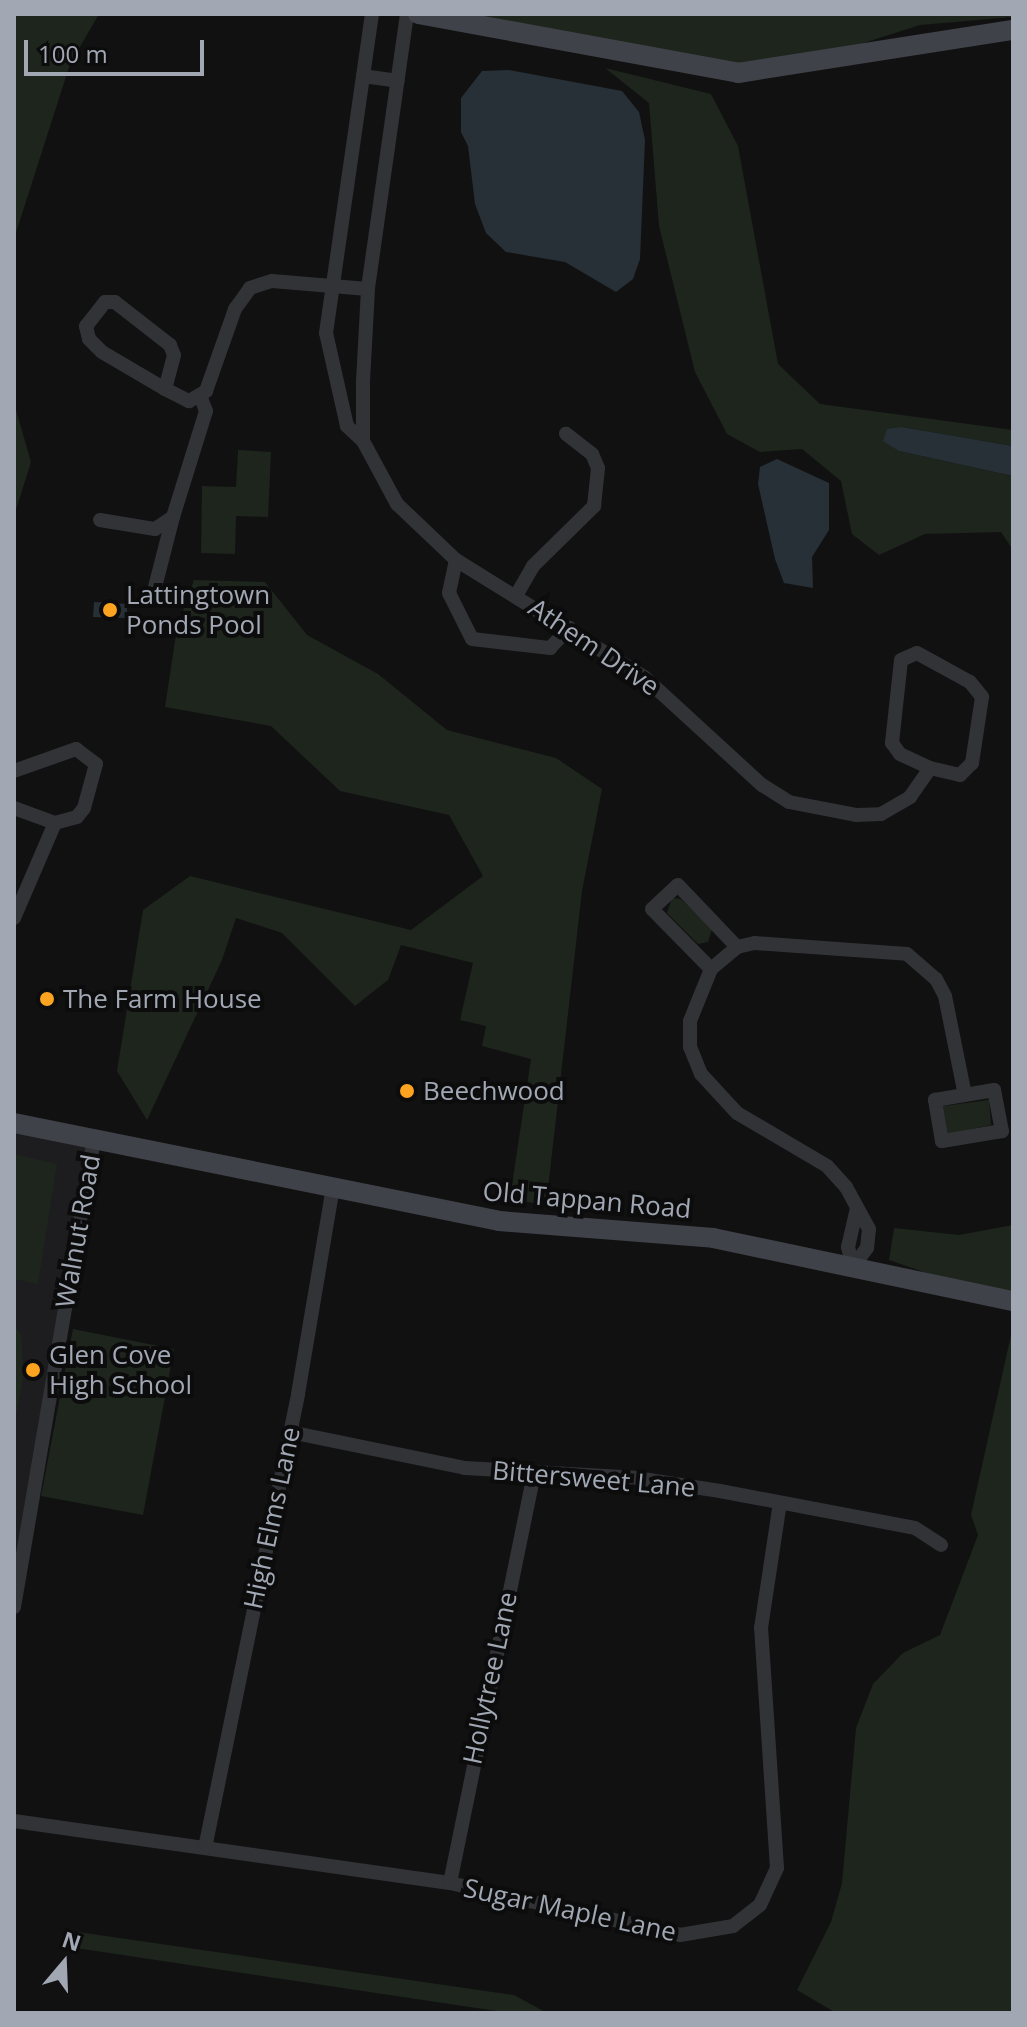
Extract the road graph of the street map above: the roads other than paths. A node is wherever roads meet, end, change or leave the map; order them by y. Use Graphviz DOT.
graph roads {
  1 [pos="372,14"];
  2 [pos="407,14"];
  3 [pos="418,14"];
  4 [pos="450,17"];
  5 [pos="1013,30"];
  6 [pos="363,76"];
  7 [pos="398,81"];
  8 [pos="333,284"];
  9 [pos="368,289"];
  10 [pos="165,389"];
  11 [pos="201,398"];
  12 [pos="566,434"];
  13 [pos="363,441"];
  14 [pos="173,517"];
  15 [pos="100,520"];
  16 [pos="456,560"];
  17 [pos="155,587"];
  18 [pos="517,594"];
  19 [pos="569,628"];
  20 [pos="930,768"];
  21 [pos="14,771"];
  22 [pos="14,808"];
  23 [pos="55,823"];
  24 [pos="14,918"];
  25 [pos="737,947"];
  26 [pos="711,969"];
  27 [pos="965,1095"];
  28 [pos="14,1123"];
  29 [pos="94,1138"];
  30 [pos="333,1187"];
  31 [pos="853,1267"];
  32 [pos="1013,1301"];
  33 [pos="290,1432"];
  34 [pos="534,1473"];
  35 [pos="780,1503"];
  36 [pos="941,1545"];
  37 [pos="14,1607"];
  38 [pos="14,1821"];
  39 [pos="205,1848"];
  40 [pos="450,1883"];
  1 -- 6 [label="street, Athem Drive"];
  2 -- 7 [label="street"];
  3 -- 4 [label="street"];
  4 -- 5 [label="street"];
  6 -- 7 [label="street"];
  6 -- 8 [label="street, Athem Drive"];
  7 -- 9 [label="street"];
  8 -- 9 [label="street"];
  8 -- 11 [label="street"];
  8 -- 13 [label="street, Athem Drive"];
  9 -- 13 [label="street"];
  10 -- 10 [label="street"];
  10 -- 11 [label="street"];
  11 -- 14 [label="street"];
  12 -- 18 [label="street"];
  13 -- 16 [label="street, Athem Drive"];
  14 -- 15 [label="street"];
  14 -- 17 [label="street"];
  16 -- 18 [label="street, Athem Drive"];
  16 -- 19 [label="street"];
  18 -- 19 [label="street, Athem Drive"];
  19 -- 20 [label="street, Athem Drive"];
  20 -- 20 [label="street"];
  21 -- 23 [label="street"];
  22 -- 23 [label="street"];
  23 -- 24 [label="street"];
  25 -- 26 [label="street"];
  25 -- 26 [label="street"];
  25 -- 27 [label="street"];
  26 -- 31 [label="street"];
  27 -- 27 [label="street"];
  28 -- 29 [label="street, Old Tappan Road"];
  29 -- 30 [label="street, Old Tappan Road"];
  29 -- 37 [label="street, Walnut Road"];
  30 -- 31 [label="street, Old Tappan Road"];
  30 -- 33 [label="street, High Elms Lane"];
  31 -- 32 [label="street, Old Tappan Road"];
  33 -- 34 [label="street, Bittersweet Lane"];
  33 -- 39 [label="street, High Elms Lane"];
  34 -- 35 [label="street, Bittersweet Lane"];
  34 -- 40 [label="street, Hollytree Lane"];
  35 -- 36 [label="street, Bittersweet Lane"];
  35 -- 40 [label="street, Sugar Maple Lane"];
  38 -- 39 [label="street, Sugar Maple Lane"];
  39 -- 40 [label="street, Sugar Maple Lane"];
}
